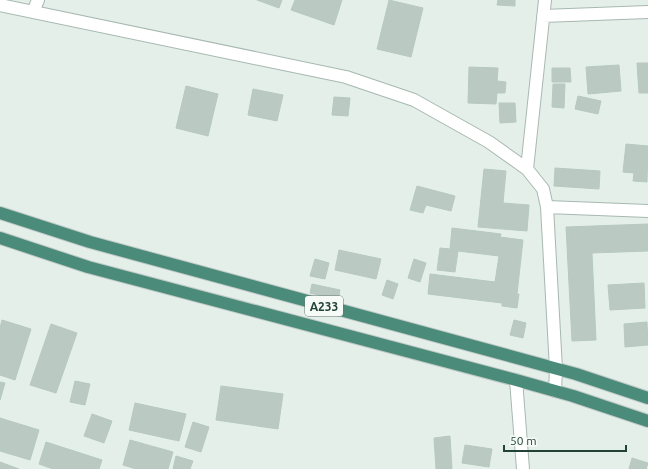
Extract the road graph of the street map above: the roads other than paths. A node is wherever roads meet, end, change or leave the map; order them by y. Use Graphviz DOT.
graph roads {
  1 [pos="38,0"];
  2 [pos="545,0"];
  3 [pos="0,5"];
  4 [pos="33,12"];
  5 [pos="648,12"];
  6 [pos="543,16"];
  7 [pos="526,169"];
  8 [pos="547,207"];
  9 [pos="648,211"];
  10 [pos="0,213"];
  11 [pos="0,238"];
  12 [pos="556,369"];
  13 [pos="516,380"];
  14 [pos="555,391"];
  15 [pos="648,398"];
  16 [pos="648,421"];
  17 [pos="523,469"];
  1 -- 4 [label="street"];
  2 -- 6 [label="street"];
  3 -- 4 [label="street"];
  4 -- 7 [label="street"];
  5 -- 6 [label="street"];
  6 -- 7 [label="street"];
  7 -- 8 [label="street"];
  8 -- 9 [label="street"];
  8 -- 12 [label="street"];
  10 -- 12 [label="highway, A233"];
  11 -- 13 [label="highway, A233"];
  12 -- 14 [label="street"];
  12 -- 15 [label="highway, A233"];
  13 -- 14 [label="highway, A233"];
  13 -- 17 [label="street"];
  14 -- 16 [label="highway, A233"];
}
